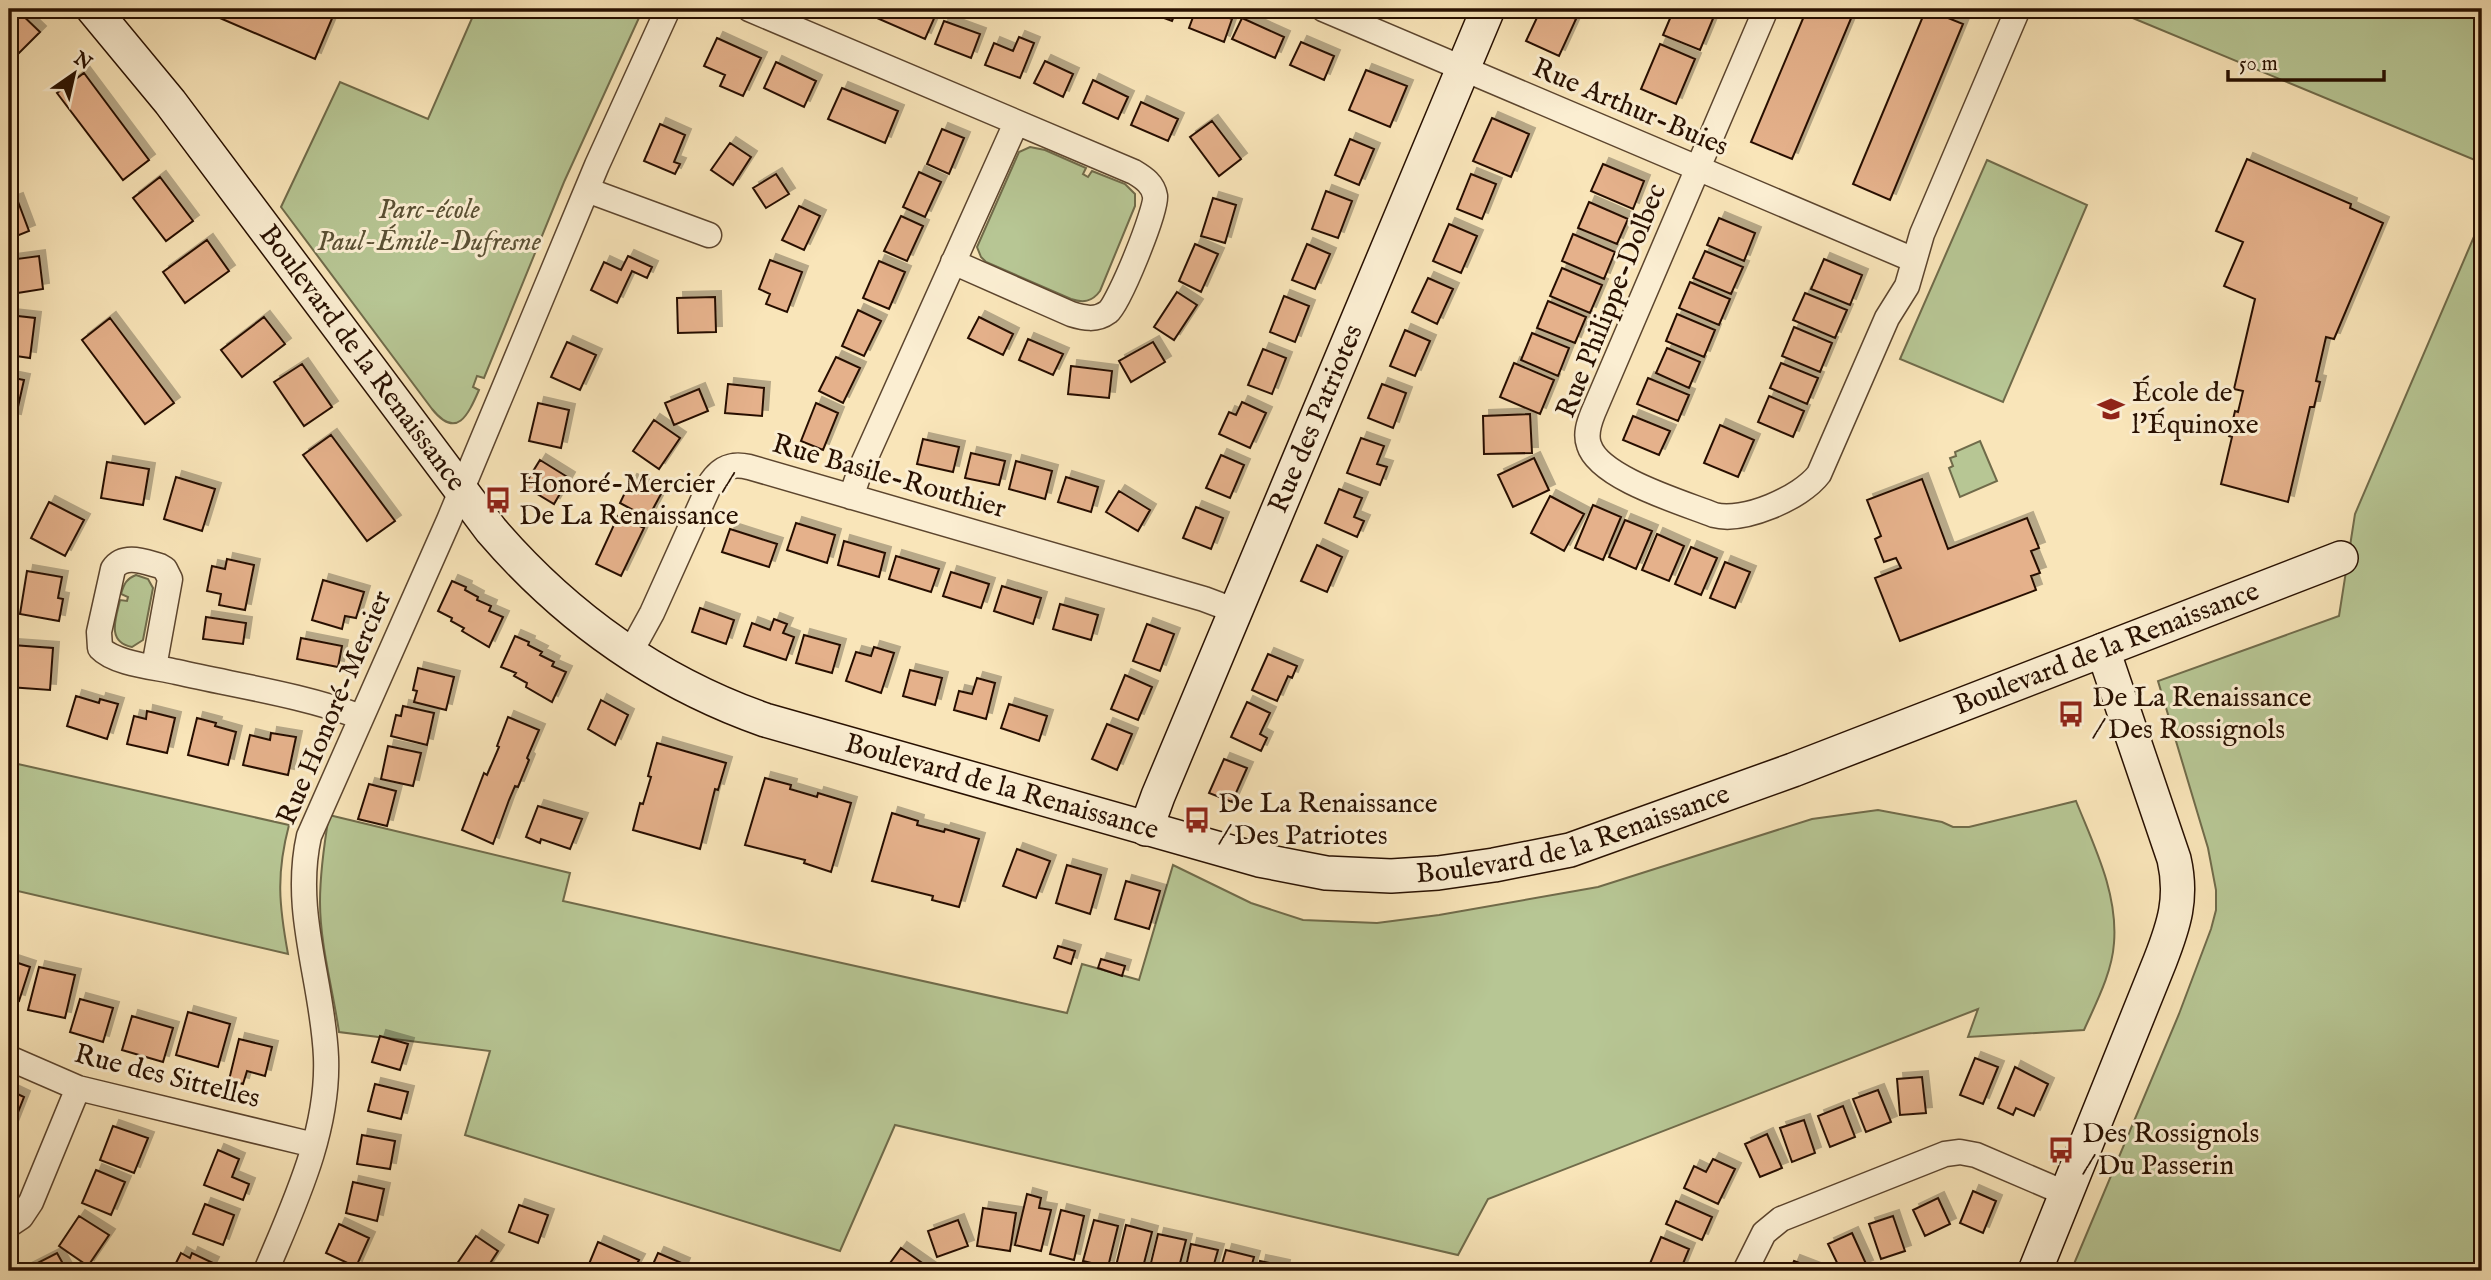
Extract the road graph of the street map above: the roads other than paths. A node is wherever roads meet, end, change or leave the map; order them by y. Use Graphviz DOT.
graph roads {
  1 [pos="93,9"];
  2 [pos="668,9"];
  3 [pos="749,9"];
  4 [pos="1323,9"];
  5 [pos="1488,9"];
  6 [pos="1766,9"];
  7 [pos="2018,9"];
  8 [pos="1464,69"];
  9 [pos="1016,123"];
  10 [pos="1698,169"];
  11 [pos="587,190"];
  12 [pos="709,235"];
  13 [pos="1914,260"];
  14 [pos="953,262"];
  15 [pos="461,492"];
  16 [pos="851,497"];
  17 [pos="2341,558"];
  18 [pos="1237,611"];
  19 [pos="2103,650"];
  20 [pos="630,653"];
  21 [pos="154,667"];
  22 [pos="361,717"];
  23 [pos="1146,829"];
  24 [pos="9,1058"];
  25 [pos="78,1088"];
  26 [pos="314,1146"];
  27 [pos="2067,1194"];
  28 [pos="9,1225"];
  29 [pos="267,1271"];
  30 [pos="1745,1271"];
  31 [pos="2035,1271"];
  1 -- 15 [label="street, Boulevard de la Renaissance"];
  2 -- 11 [label="street, Rue Honoré-Mercier"];
  3 -- 9 [label="street"];
  4 -- 8 [label="street, Rue Arthur-Buies"];
  5 -- 8 [label="street, Rue des Patriotes"];
  6 -- 10 [label="street, Rue Philippe-Dolbec"];
  7 -- 13 [label="street, Rue Philippe-Dolbec"];
  8 -- 10 [label="street, Rue Arthur-Buies"];
  8 -- 18 [label="street, Rue des Patriotes"];
  9 -- 14 [label="street"];
  9 -- 14 [label="street"];
  10 -- 13 [label="street, Rue Arthur-Buies"];
  10 -- 13 [label="street, Rue Philippe-Dolbec"];
  11 -- 12 [label="street"];
  11 -- 15 [label="street, Rue Honoré-Mercier"];
  14 -- 16 [label="street"];
  15 -- 20 [label="street, Boulevard de la Renaissance"];
  15 -- 22 [label="street, Rue Honoré-Mercier"];
  16 -- 18 [label="street, Rue Basile-Routhier"];
  16 -- 20 [label="street, Rue Basile-Routhier"];
  17 -- 19 [label="street, Boulevard de la Renaissance"];
  18 -- 23 [label="street, Rue des Patriotes"];
  19 -- 23 [label="street, Boulevard de la Renaissance"];
  19 -- 27 [label="street"];
  20 -- 23 [label="street, Boulevard de la Renaissance"];
  21 -- 22 [label="street"];
  22 -- 26 [label="street, Rue Honoré-Mercier"];
  24 -- 25 [label="street, Rue des Sittelles"];
  25 -- 26 [label="street, Rue des Sittelles"];
  25 -- 28 [label="street"];
  26 -- 29 [label="street, Rue Honoré-Mercier"];
  27 -- 30 [label="street"];
  27 -- 31 [label="street"];
}
